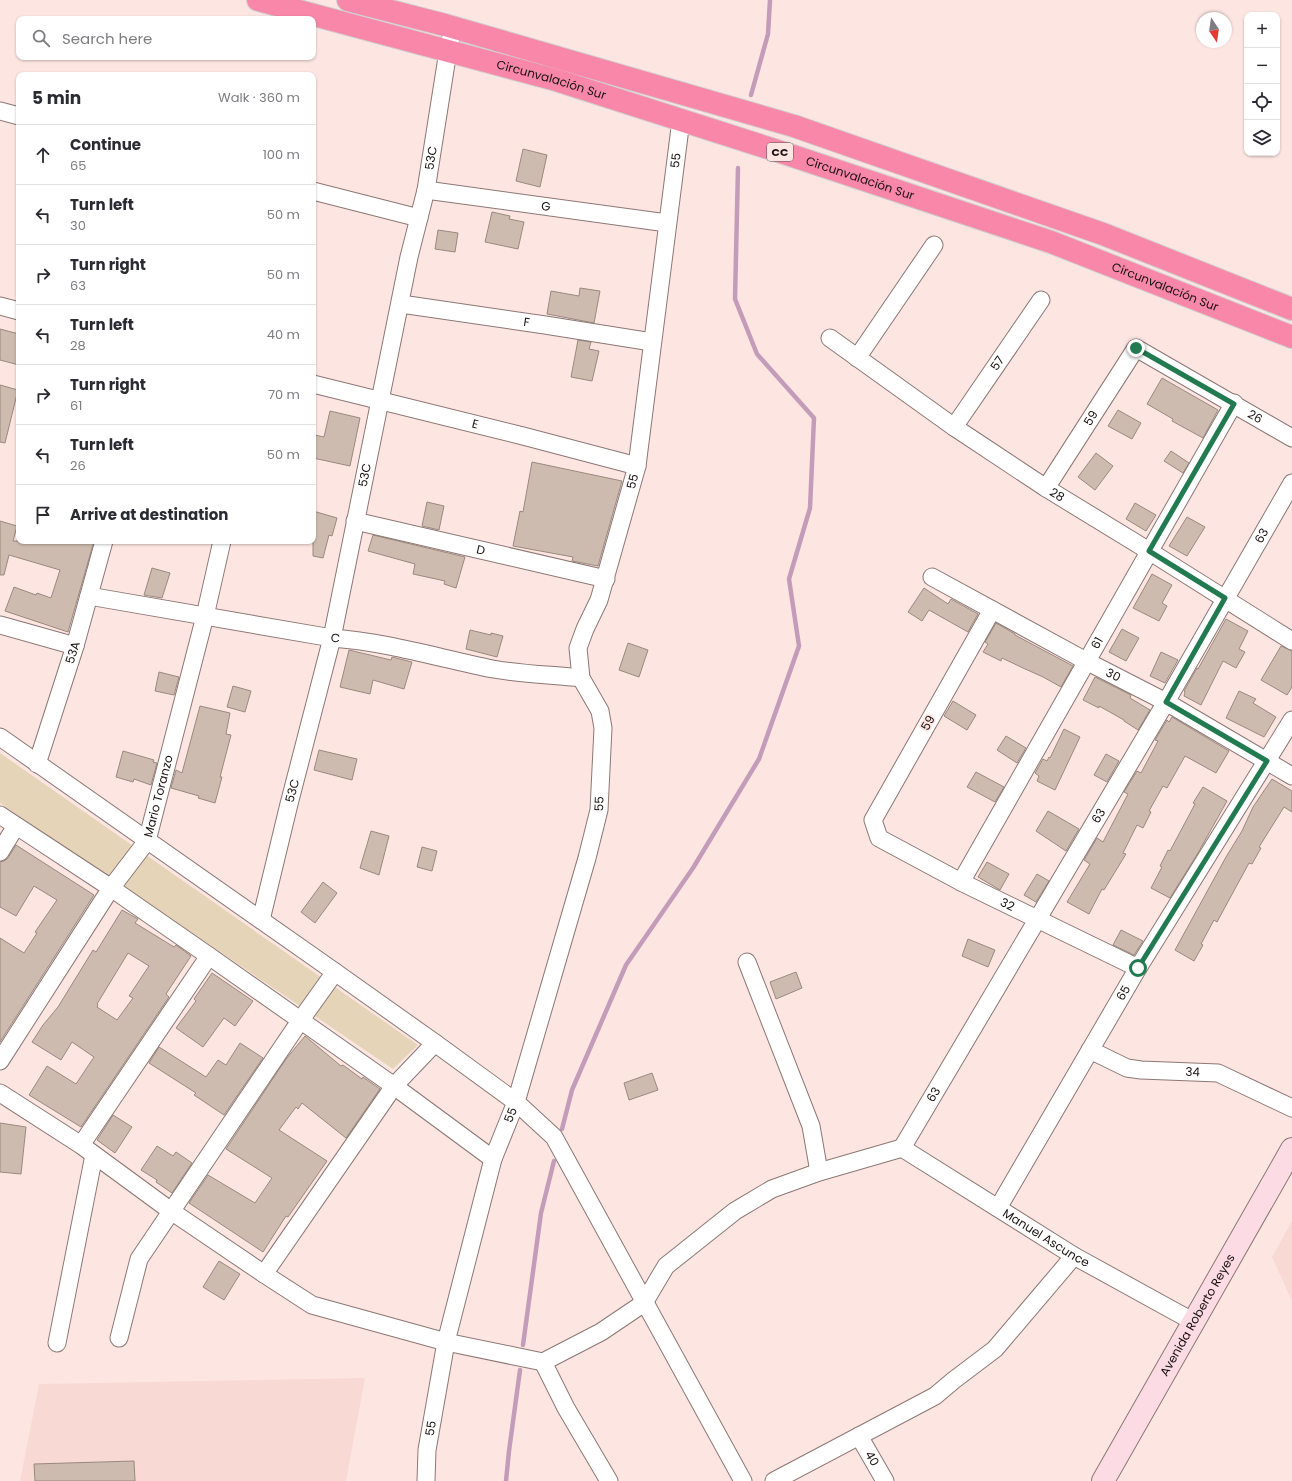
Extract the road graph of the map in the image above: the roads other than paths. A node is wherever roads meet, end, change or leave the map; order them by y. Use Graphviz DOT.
graph roads {
  1 [pos="258,0"];
  2 [pos="348,0"];
  3 [pos="453,28"];
  4 [pos="448,51"];
  5 [pos="0,111"];
  6 [pos="16,115"];
  7 [pos="681,120"];
  8 [pos="426,190"];
  9 [pos="316,192"];
  10 [pos="419,218"];
  11 [pos="667,223"];
  12 [pos="934,245"];
  13 [pos="1041,300"];
  14 [pos="401,304"];
  15 [pos="0,306"];
  16 [pos="1292,309"];
  17 [pos="16,310"];
  18 [pos="1292,337"];
  19 [pos="830,338"];
  20 [pos="652,342"];
  21 [pos="1136,348"];
  22 [pos="857,358"];
  23 [pos="316,385"];
  24 [pos="380,402"];
  25 [pos="1234,404"];
  26 [pos="954,427"];
  27 [pos="1292,438"];
  28 [pos="637,466"];
  29 [pos="1292,483"];
  30 [pos="1046,488"];
  31 [pos="355,521"];
  32 [pos="103,544"];
  33 [pos="221,544"];
  34 [pos="1149,551"];
  35 [pos="932,577"];
  36 [pos="606,578"];
  37 [pos="89,596"];
  38 [pos="1225,598"];
  39 [pos="992,610"];
  40 [pos="205,616"];
  41 [pos="0,625"];
  42 [pos="332,638"];
  43 [pos="1292,641"];
  44 [pos="75,646"];
  45 [pos="1086,661"];
  46 [pos="582,678"];
  47 [pos="1166,702"];
  48 [pos="1292,720"];
  49 [pos="0,737"];
  50 [pos="1267,761"];
  51 [pos="38,764"];
  52 [pos="1292,776"];
  53 [pos="0,815"];
  54 [pos="16,826"];
  55 [pos="879,838"];
  56 [pos="147,840"];
  57 [pos="0,852"];
  58 [pos="961,882"];
  59 [pos="111,888"];
  60 [pos="261,920"];
  61 [pos="1038,920"];
  62 [pos="209,956"];
  63 [pos="747,962"];
  64 [pos="1138,968"];
  65 [pos="335,972"];
  66 [pos="300,1021"];
  67 [pos="435,1043"];
  68 [pos="1090,1050"];
  69 [pos="0,1061"];
  70 [pos="394,1086"];
  71 [pos="0,1093"];
  72 [pos="516,1102"];
  73 [pos="1292,1108"];
  74 [pos="902,1148"];
  75 [pos="1292,1149"];
  76 [pos="88,1150"];
  77 [pos="493,1159"];
  78 [pos="819,1172"];
  79 [pos="998,1208"];
  80 [pos="171,1211"];
  81 [pos="1074,1256"];
  82 [pos="264,1274"];
  83 [pos="644,1303"];
  84 [pos="1194,1322"];
  85 [pos="119,1338"];
  86 [pos="57,1342"];
  87 [pos="446,1342"];
  88 [pos="542,1362"];
  89 [pos="859,1436"];
  90 [pos="426,1481"];
  91 [pos="609,1481"];
  92 [pos="743,1481"];
  93 [pos="774,1481"];
  94 [pos="885,1481"];
  95 [pos="1104,1481"];
  1 -- 4 [label="highway, Circunvalación Sur / CC"];
  2 -- 3 [label="highway, Circunvalación Sur / CC"];
  3 -- 4 [label="street, 53C"];
  3 -- 16 [label="highway, Circunvalación Sur / CC"];
  4 -- 7 [label="highway, Circunvalación Sur / CC"];
  4 -- 8 [label="street, 53C"];
  5 -- 6 [label="street"];
  7 -- 11 [label="street, 55"];
  7 -- 18 [label="highway, Circunvalación Sur / CC"];
  8 -- 10 [label="street, 53C"];
  8 -- 11 [label="street, G"];
  9 -- 10 [label="street"];
  10 -- 14 [label="street, 53C"];
  11 -- 20 [label="street, 55"];
  12 -- 22 [label="street"];
  13 -- 26 [label="street, 57"];
  14 -- 20 [label="street, F"];
  14 -- 24 [label="street, 53C"];
  15 -- 17 [label="street"];
  19 -- 22 [label="street, 28"];
  20 -- 28 [label="street, 55"];
  21 -- 25 [label="street, 26"];
  21 -- 30 [label="street, 59"];
  22 -- 26 [label="street, 28"];
  23 -- 24 [label="street, E"];
  24 -- 28 [label="street, E"];
  24 -- 31 [label="street, 53C"];
  25 -- 27 [label="street, 26"];
  25 -- 34 [label="street, 61"];
  26 -- 30 [label="street, 28"];
  28 -- 36 [label="street, 55"];
  29 -- 38 [label="street, 63"];
  30 -- 34 [label="street, 28"];
  31 -- 36 [label="street, D"];
  31 -- 42 [label="street, 53C"];
  32 -- 37 [label="street, 53A"];
  33 -- 40 [label="street, Mario Toranzo"];
  34 -- 38 [label="street, 28"];
  34 -- 45 [label="street, 61"];
  35 -- 39 [label="street, 30"];
  36 -- 46 [label="street, 55"];
  37 -- 40 [label="street, C"];
  37 -- 44 [label="street, 53A"];
  38 -- 43 [label="street, 28"];
  38 -- 47 [label="street, 63"];
  39 -- 45 [label="street, 30"];
  39 -- 55 [label="street, 59"];
  40 -- 42 [label="street, C"];
  40 -- 56 [label="street, Mario Toranzo"];
  41 -- 44 [label="street"];
  42 -- 46 [label="street, C"];
  42 -- 60 [label="street, 53C"];
  44 -- 51 [label="street, 53A"];
  45 -- 47 [label="street, 30"];
  45 -- 58 [label="street, 61"];
  46 -- 72 [label="street, 55"];
  47 -- 50 [label="street, 30"];
  47 -- 61 [label="street, 63"];
  48 -- 50 [label="street, 65"];
  49 -- 51 [label="street"];
  50 -- 52 [label="street, 30"];
  50 -- 64 [label="street, 65"];
  51 -- 56 [label="street"];
  53 -- 54 [label="street"];
  54 -- 57 [label="street"];
  54 -- 59 [label="street"];
  55 -- 58 [label="street, 32"];
  56 -- 59 [label="street, Mario Toranzo"];
  56 -- 60 [label="street"];
  58 -- 61 [label="street, 32"];
  59 -- 62 [label="street"];
  59 -- 69 [label="street, Mario Toranzo"];
  60 -- 65 [label="street"];
  61 -- 64 [label="street, 32"];
  61 -- 74 [label="street, 63"];
  62 -- 66 [label="street"];
  62 -- 76 [label="street"];
  63 -- 78 [label="street"];
  64 -- 68 [label="street, 65"];
  65 -- 66 [label="street"];
  65 -- 67 [label="street"];
  66 -- 70 [label="street"];
  66 -- 80 [label="street"];
  67 -- 70 [label="street"];
  67 -- 72 [label="street"];
  68 -- 73 [label="street, 34"];
  68 -- 79 [label="street, 65"];
  70 -- 77 [label="street"];
  70 -- 82 [label="street"];
  71 -- 76 [label="street"];
  72 -- 77 [label="street, 55"];
  72 -- 83 [label="street"];
  74 -- 78 [label="street"];
  74 -- 79 [label="street, Manuel Ascunce"];
  75 -- 84 [label="main road, Avenida Roberto Reyes"];
  76 -- 80 [label="street"];
  76 -- 86 [label="street"];
  77 -- 87 [label="street, 55"];
  78 -- 83 [label="street"];
  79 -- 81 [label="street, Manuel Ascunce"];
  80 -- 82 [label="street"];
  80 -- 85 [label="street"];
  81 -- 84 [label="street, Manuel Ascunce"];
  81 -- 89 [label="street"];
  82 -- 87 [label="street"];
  83 -- 88 [label="street"];
  83 -- 92 [label="street"];
  84 -- 95 [label="main road, Avenida Roberto Reyes"];
  87 -- 88 [label="street"];
  87 -- 90 [label="street, 55"];
  88 -- 91 [label="street"];
  89 -- 93 [label="street"];
  89 -- 94 [label="street, 40"];
}
